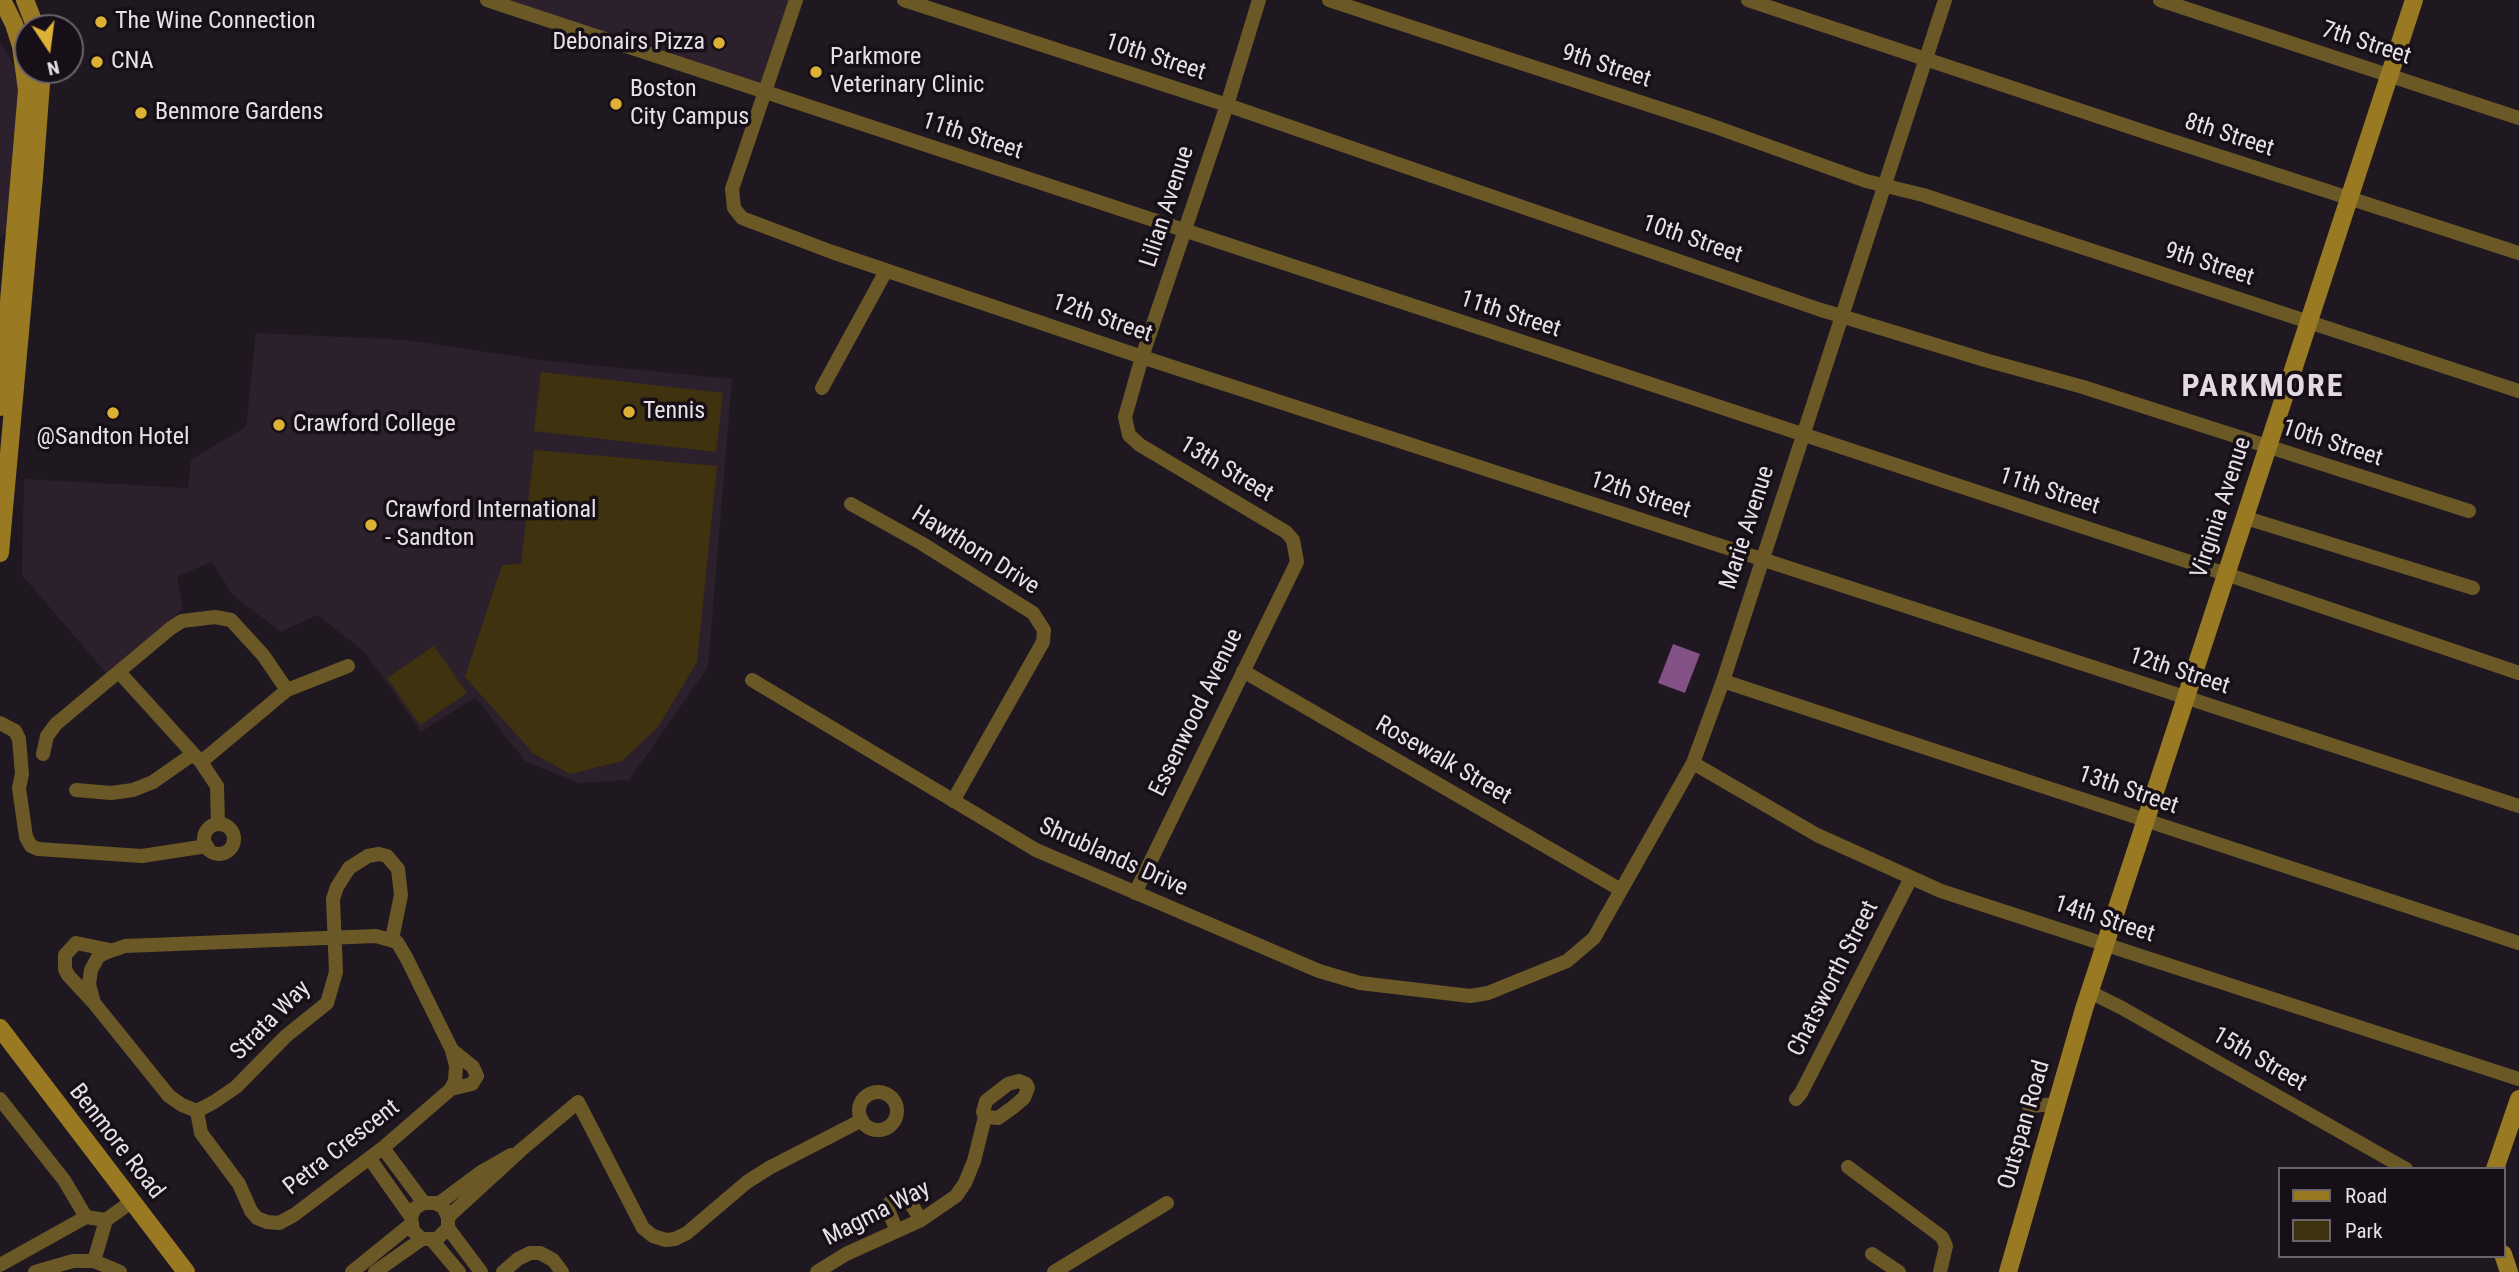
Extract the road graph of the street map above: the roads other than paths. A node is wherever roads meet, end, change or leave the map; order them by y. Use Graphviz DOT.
graph roads {
  1 [pos="487,0"];
  2 [pos="796,0"];
  3 [pos="904,0"];
  4 [pos="1259,0"];
  5 [pos="1329,0"];
  6 [pos="1748,0"];
  7 [pos="1945,0"];
  8 [pos="2160,0"];
  9 [pos="2414,0"];
  10 [pos="3,3"];
  11 [pos="1926,60"];
  12 [pos="2390,76"];
  13 [pos="41,84"];
  14 [pos="766,92"];
  15 [pos="1227,105"];
  16 [pos="2519,118"];
  17 [pos="1885,185"];
  18 [pos="2350,199"];
  19 [pos="1185,232"];
  20 [pos="2519,253"];
  21 [pos="13,255"];
  22 [pos="886,271"];
  23 [pos="1842,315"];
  24 [pos="2309,321"];
  25 [pos="1142,357"];
  26 [pos="822,388"];
  27 [pos="2519,391"];
  28 [pos="0,407"];
  29 [pos="1127,429"];
  30 [pos="1802,435"];
  31 [pos="2268,447"];
  32 [pos="3,482"];
  33 [pos="851,504"];
  34 [pos="2469,511"];
  35 [pos="2246,518"];
  36 [pos="0,553"];
  37 [pos="1297,554"];
  38 [pos="1762,560"];
  39 [pos="2226,574"];
  40 [pos="2473,588"];
  41 [pos="348,666"];
  42 [pos="1243,671"];
  43 [pos="119,672"];
  44 [pos="2519,673"];
  45 [pos="751,680"];
  46 [pos="1723,681"];
  47 [pos="287,690"];
  48 [pos="2185,697"];
  49 [pos="0,723"];
  50 [pos="43,754"];
  51 [pos="197,758"];
  52 [pos="1693,764"];
  53 [pos="76,789"];
  54 [pos="953,801"];
  55 [pos="2519,806"];
  56 [pos="2146,821"];
  57 [pos="218,824"];
  58 [pos="207,846"];
  59 [pos="1911,878"];
  60 [pos="1621,890"];
  61 [pos="1135,892"];
  62 [pos="336,938"];
  63 [pos="392,939"];
  64 [pos="2519,943"];
  65 [pos="2105,944"];
  66 [pos="110,950"];
  67 [pos="2090,992"];
  68 [pos="1488,993"];
  69 [pos="94,1003"];
  70 [pos="3,1035"];
  71 [pos="452,1049"];
  72 [pos="2519,1079"];
  73 [pos="452,1089"];
  74 [pos="0,1099"];
  75 [pos="1796,1099"];
  76 [pos="2519,1099"];
  77 [pos="2057,1104"];
  78 [pos="2029,1106"];
  79 [pos="197,1111"];
  80 [pos="985,1117"];
  81 [pos="862,1120"];
  82 [pos="383,1148"];
  83 [pos="521,1150"];
  84 [pos="370,1159"];
  85 [pos="1848,1167"];
  86 [pos="2402,1167"];
  87 [pos="2496,1167"];
  88 [pos="131,1202"];
  89 [pos="431,1203"];
  90 [pos="1167,1203"];
  91 [pos="86,1217"];
  92 [pos="106,1220"];
  93 [pos="921,1220"];
  94 [pos="411,1221"];
  95 [pos="448,1222"];
  96 [pos="897,1231"];
  97 [pos="427,1240"];
  98 [pos="1872,1254"];
  99 [pos="94,1261"];
  100 [pos="0,1265"];
  101 [pos="35,1272"];
  102 [pos="120,1272"];
  103 [pos="186,1272"];
  104 [pos="352,1272"];
  105 [pos="375,1272"];
  106 [pos="458,1272"];
  107 [pos="481,1272"];
  108 [pos="503,1272"];
  109 [pos="562,1272"];
  110 [pos="817,1272"];
  111 [pos="1054,1272"];
  112 [pos="1899,1272"];
  113 [pos="1940,1272"];
  114 [pos="2008,1272"];
  1 -- 14 [label="street, 11th Street"];
  2 -- 14 [label="street"];
  3 -- 15 [label="street, 10th Street"];
  4 -- 15 [label="street, Lilian Avenue"];
  5 -- 17 [label="street, 9th Street"];
  6 -- 11 [label="street, 8th Street"];
  7 -- 11 [label="street, Marie Avenue"];
  8 -- 12 [label="street, 7th Street"];
  9 -- 12 [label="street, Virginia Avenue"];
  10 -- 21 [label="street"];
  11 -- 17 [label="street, Marie Avenue"];
  11 -- 18 [label="street, 8th Street"];
  12 -- 16 [label="street, 7th Street"];
  12 -- 18 [label="street, Virginia Avenue"];
  13 -- 21 [label="street"];
  14 -- 19 [label="street, 11th Street"];
  14 -- 22 [label="street, 12th Street"];
  15 -- 19 [label="street, Lilian Avenue"];
  15 -- 23 [label="street, 10th Street"];
  17 -- 23 [label="street, Marie Avenue"];
  17 -- 24 [label="street, 9th Street"];
  18 -- 20 [label="street, 8th Street"];
  18 -- 24 [label="street, Virginia Avenue"];
  19 -- 25 [label="street, Lilian Avenue"];
  19 -- 30 [label="street, 11th Street"];
  21 -- 28 [label="street"];
  21 -- 32 [label="street"];
  22 -- 25 [label="street, 12th Street"];
  22 -- 26 [label="street"];
  23 -- 30 [label="street, Marie Avenue"];
  23 -- 31 [label="street, 10th Street"];
  24 -- 27 [label="street, 9th Street"];
  24 -- 31 [label="street, Virginia Avenue"];
  25 -- 29 [label="street, Lilian Avenue"];
  25 -- 38 [label="street, 12th Street"];
  29 -- 37 [label="street, 13th Street"];
  30 -- 38 [label="street, Marie Avenue"];
  30 -- 39 [label="street, 11th Street"];
  31 -- 34 [label="street, 10th Street"];
  31 -- 35 [label="street, Virginia Avenue"];
  32 -- 36 [label="street"];
  33 -- 54 [label="street, Hawthorn Drive"];
  35 -- 39 [label="street, Virginia Avenue"];
  35 -- 40 [label="street"];
  37 -- 42 [label="street, Essenwood Avenue"];
  38 -- 46 [label="street, Marie Avenue"];
  38 -- 48 [label="street, 12th Street"];
  39 -- 44 [label="street, 11th Street"];
  39 -- 48 [label="street, Virginia Avenue"];
  41 -- 47 [label="street"];
  42 -- 60 [label="street, Rosewalk Street"];
  42 -- 61 [label="street, Essenwood Avenue"];
  43 -- 47 [label="street"];
  43 -- 50 [label="street"];
  43 -- 51 [label="street"];
  45 -- 54 [label="street, Shrublands Drive"];
  46 -- 52 [label="street, Marie Avenue"];
  46 -- 56 [label="street, 13th Street"];
  47 -- 51 [label="street"];
  48 -- 55 [label="street, 12th Street"];
  48 -- 56 [label="street, Virginia Avenue"];
  49 -- 58 [label="street"];
  51 -- 53 [label="street"];
  51 -- 57 [label="street"];
  52 -- 59 [label="street, 14th Street"];
  52 -- 60 [label="street, Marie Avenue"];
  54 -- 61 [label="street, Shrublands Drive"];
  56 -- 64 [label="street, 13th Street"];
  56 -- 65 [label="street, Virginia Avenue"];
  57 -- 58 [label="street"];
  57 -- 58 [label="street"];
  59 -- 65 [label="street, 14th Street"];
  59 -- 75 [label="street, Chatsworth Street"];
  60 -- 68 [label="street, Marie Avenue"];
  61 -- 68 [label="street, Shrublands Drive"];
  62 -- 63 [label="street"];
  62 -- 63 [label="street, Strata Way"];
  62 -- 66 [label="street"];
  62 -- 79 [label="street, Strata Way"];
  63 -- 71 [label="street"];
  65 -- 67 [label="street, Virginia Avenue"];
  65 -- 72 [label="street, 14th Street"];
  66 -- 69 [label="street"];
  66 -- 69 [label="street"];
  67 -- 77 [label="street, Outspan Road"];
  67 -- 86 [label="street, 15th Street"];
  69 -- 79 [label="street"];
  70 -- 88 [label="street, Benmore Road"];
  71 -- 73 [label="street"];
  71 -- 73 [label="street, Petra Crescent"];
  73 -- 82 [label="street, Petra Crescent"];
  74 -- 91 [label="street"];
  76 -- 87 [label="street"];
  77 -- 78 [label="street"];
  77 -- 114 [label="street, Outspan Road"];
  79 -- 84 [label="street, Petra Crescent"];
  80 -- 93 [label="street, Magma Way"];
  81 -- 83 [label="street"];
  82 -- 84 [label="street, Petra Crescent"];
  82 -- 89 [label="street"];
  83 -- 89 [label="street"];
  83 -- 95 [label="street"];
  84 -- 94 [label="street"];
  85 -- 113 [label="street"];
  88 -- 92 [label="street"];
  88 -- 103 [label="street, Benmore Road"];
  89 -- 94 [label="street"];
  89 -- 95 [label="street"];
  90 -- 111 [label="street"];
  91 -- 92 [label="street"];
  91 -- 100 [label="street"];
  92 -- 99 [label="street"];
  93 -- 96 [label="street, Magma Way"];
  93 -- 96 [label="street"];
  94 -- 97 [label="street"];
  94 -- 104 [label="street"];
  95 -- 97 [label="street"];
  95 -- 107 [label="street"];
  96 -- 110 [label="street, Magma Way"];
  97 -- 105 [label="street"];
  97 -- 106 [label="street"];
  98 -- 112 [label="street"];
  99 -- 101 [label="street"];
  99 -- 102 [label="street"];
  108 -- 109 [label="street"];
}
